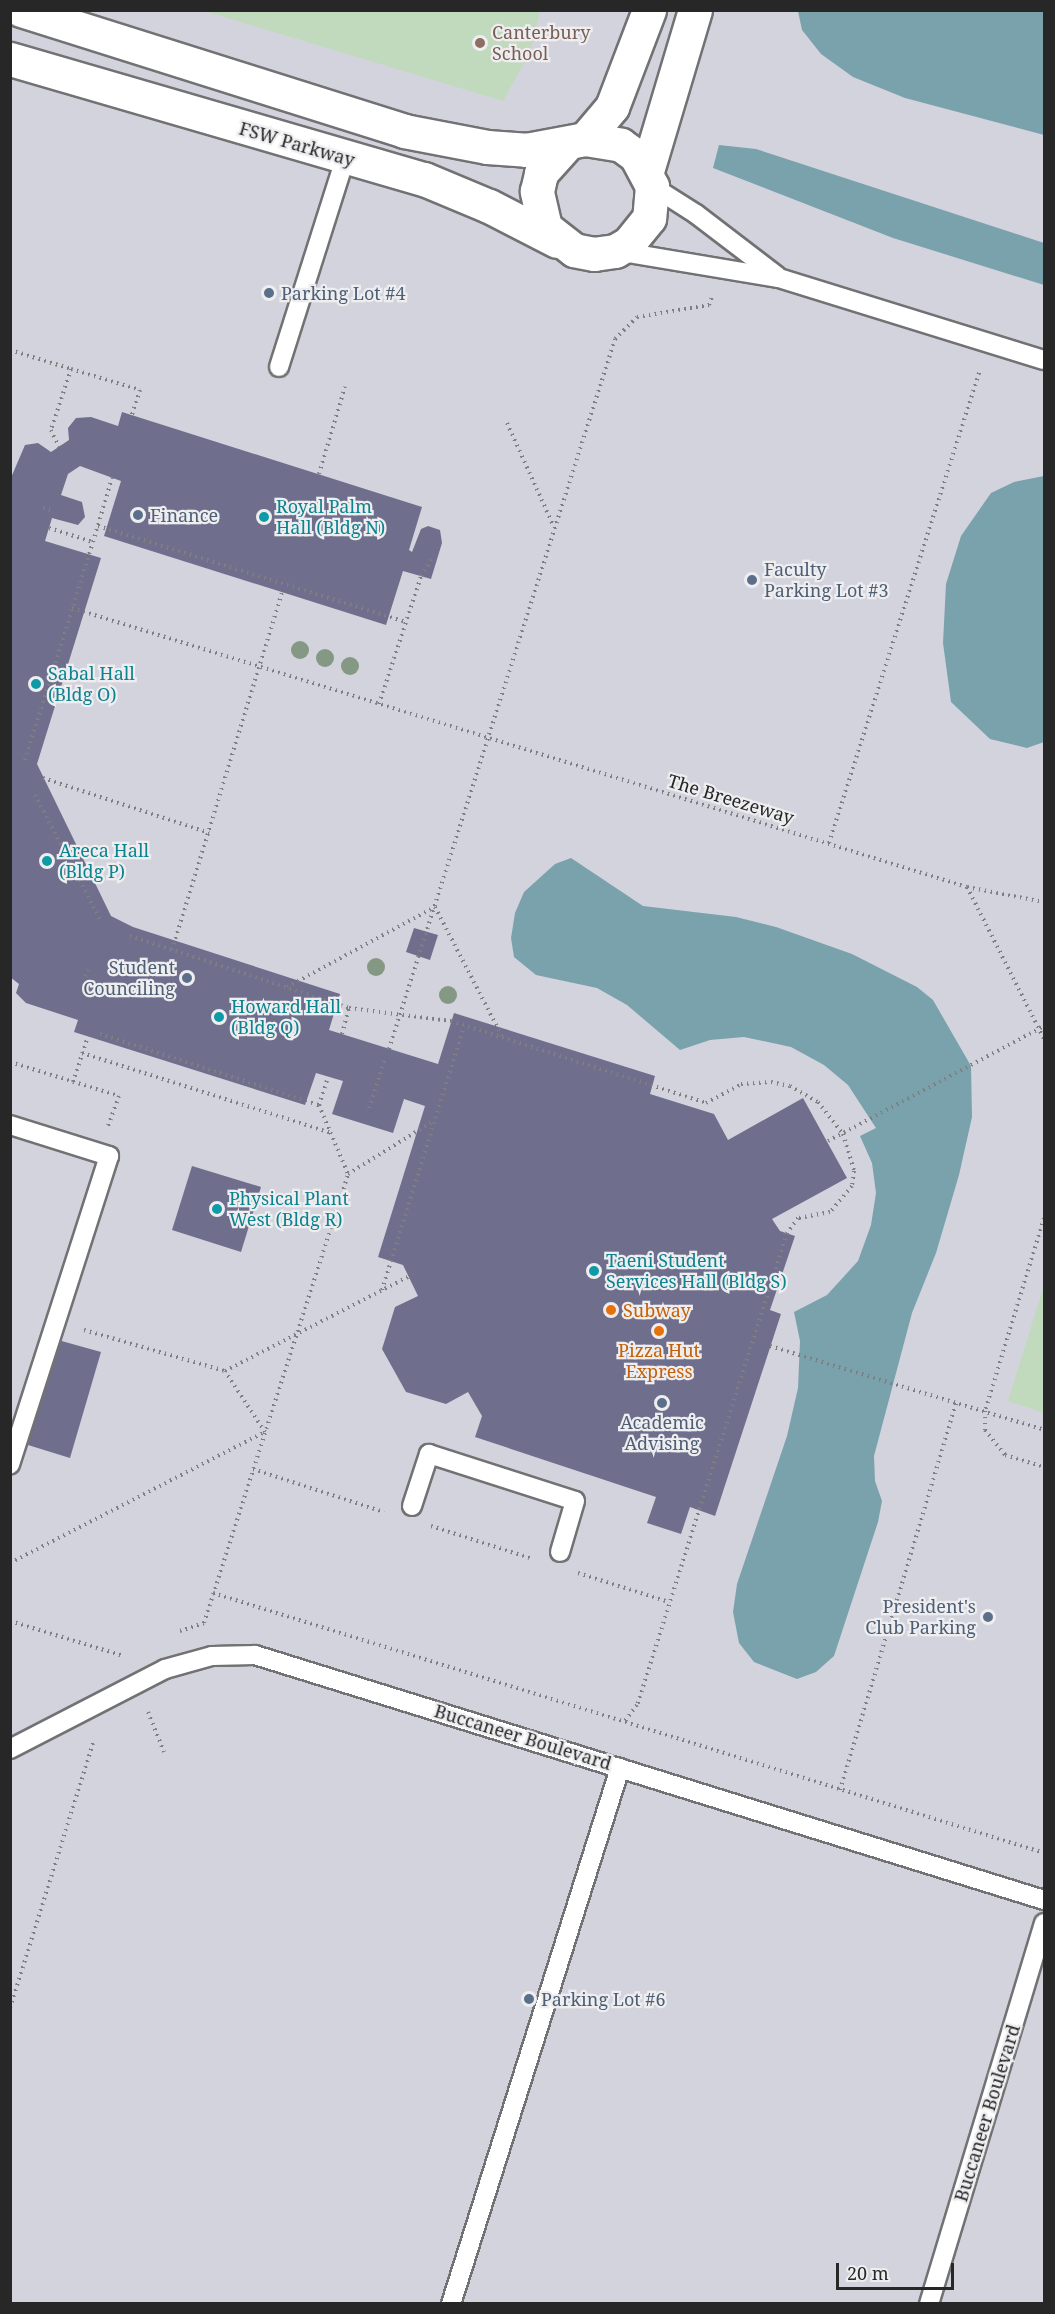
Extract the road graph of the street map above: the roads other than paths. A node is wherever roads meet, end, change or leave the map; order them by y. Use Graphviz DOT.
graph roads {
  1 [pos="21,10"];
  2 [pos="649,10"];
  3 [pos="695,10"];
  4 [pos="10,24"];
  5 [pos="153,51"];
  6 [pos="10,59"];
  7 [pos="576,142"];
  8 [pos="345,159"];
  9 [pos="649,179"];
  10 [pos="574,250"];
  11 [pos="615,251"];
  12 [pos="779,278"];
  13 [pos="1044,360"];
  14 [pos="279,367"];
  15 [pos="10,1125"];
  16 [pos="10,1464"];
  17 [pos="412,1506"];
  18 [pos="560,1552"];
  19 [pos="10,1749"];
  20 [pos="620,1768"];
  21 [pos="1044,1900"];
  22 [pos="1044,1923"];
  23 [pos="451,2304"];
  24 [pos="928,2304"];
  1 -- 5 [label="street"];
  2 -- 7 [label="street"];
  3 -- 9 [label="street"];
  4 -- 5 [label="street"];
  5 -- 7 [label="street"];
  6 -- 8 [label="street, FSW Parkway"];
  7 -- 9 [label="street"];
  7 -- 10 [label="street"];
  8 -- 10 [label="street, FSW Parkway"];
  8 -- 14 [label="lane"];
  9 -- 11 [label="street"];
  9 -- 12 [label="lane"];
  10 -- 11 [label="street, FSW Parkway"];
  11 -- 12 [label="lane"];
  12 -- 13 [label="lane"];
  15 -- 16 [label="lane"];
  17 -- 18 [label="lane"];
  19 -- 20 [label="lane, Buccaneer Boulevard"];
  20 -- 21 [label="lane, Buccaneer Boulevard"];
  20 -- 23 [label="lane"];
  22 -- 24 [label="lane, Buccaneer Boulevard"];
}
